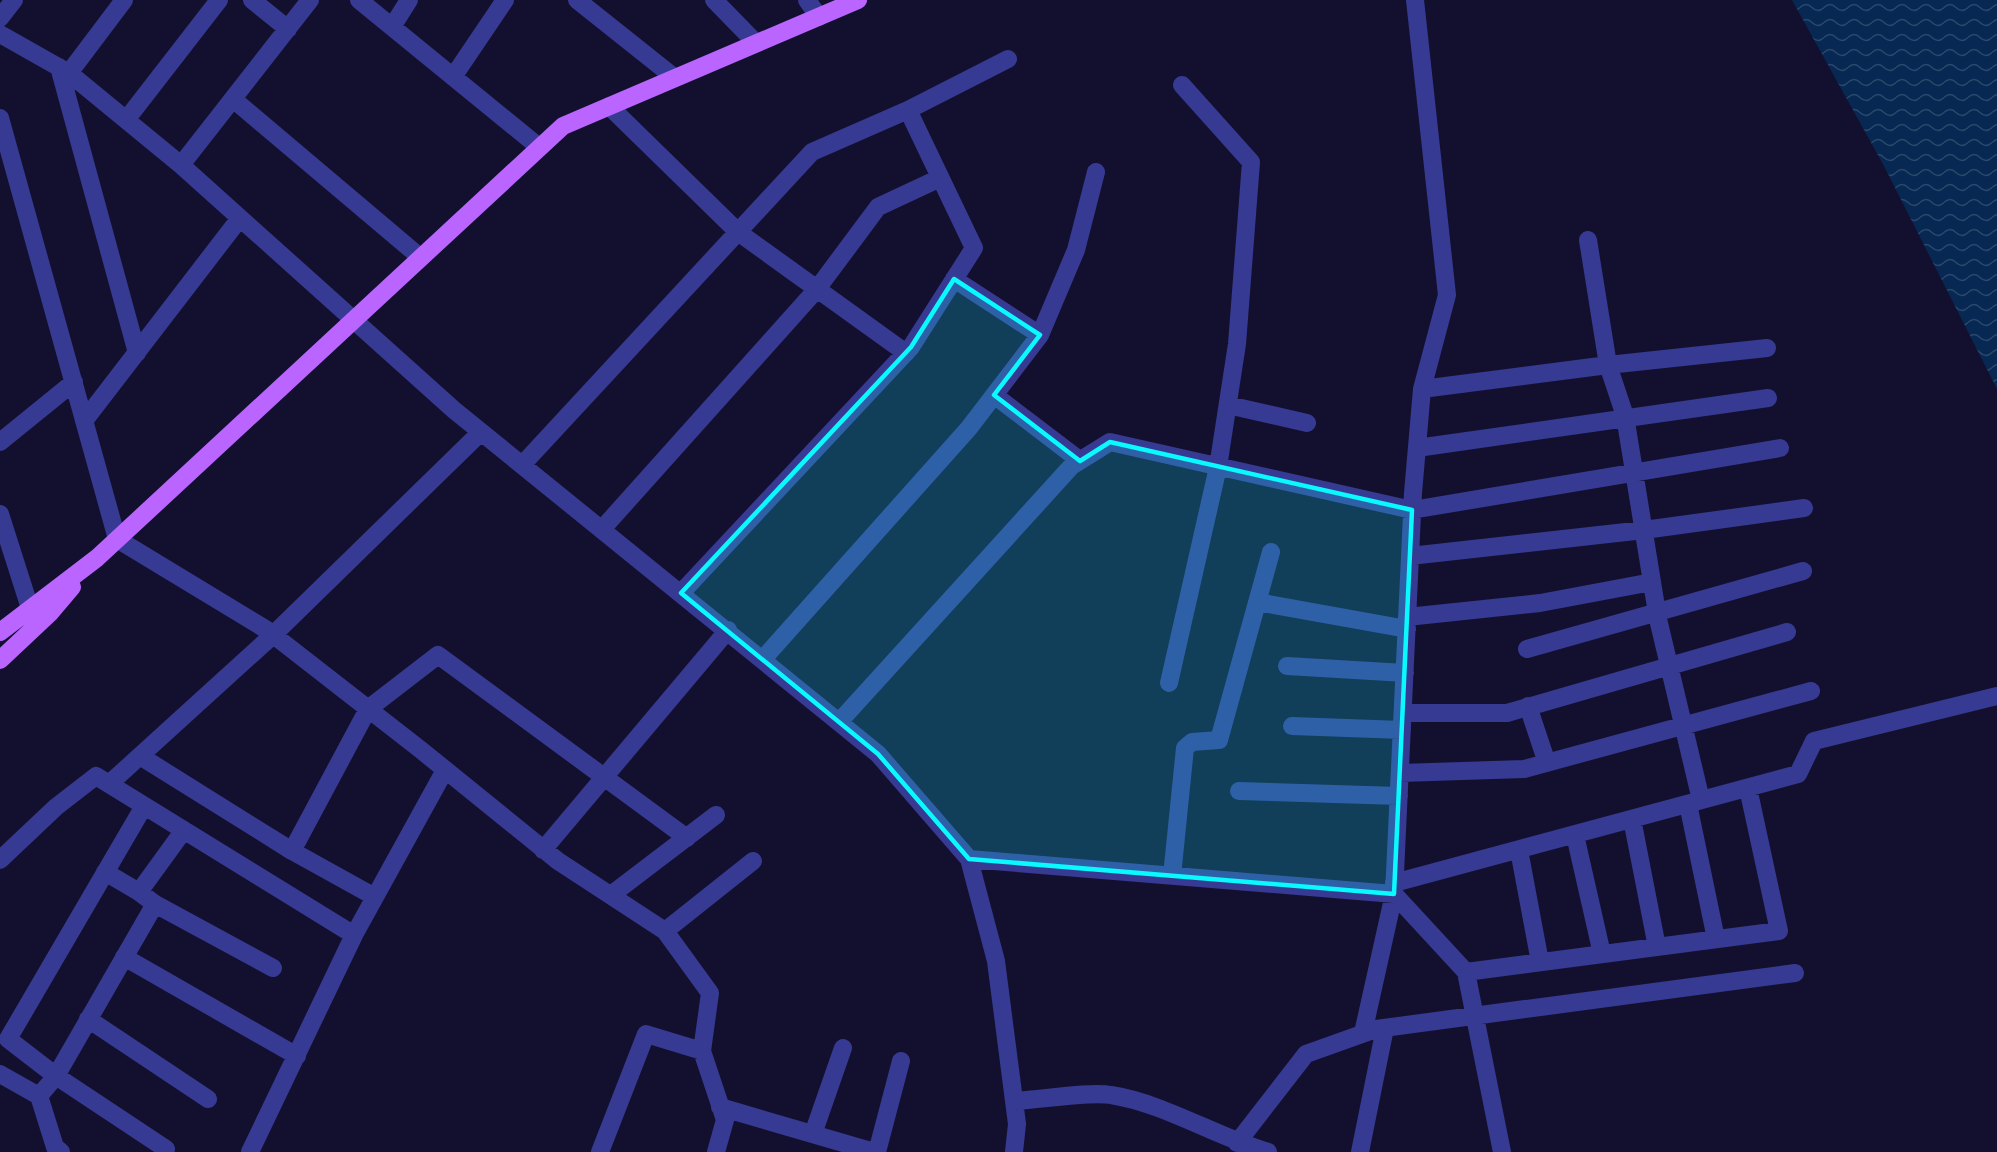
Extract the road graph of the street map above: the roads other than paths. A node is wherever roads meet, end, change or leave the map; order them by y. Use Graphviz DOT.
graph roads {
  1 [pos="14,0"];
  2 [pos="124,0"];
  3 [pos="219,0"];
  4 [pos="252,0"];
  5 [pos="310,0"];
  6 [pos="359,0"];
  7 [pos="409,0"];
  8 [pos="505,0"];
  9 [pos="578,0"];
  10 [pos="714,0"];
  11 [pos="807,0"];
  12 [pos="858,0"];
  13 [pos="1415,0"];
  14 [pos="819,17"];
  15 [pos="0,18"];
  16 [pos="392,27"];
  17 [pos="288,29"];
  18 [pos="0,34"];
  19 [pos="756,43"];
  20 [pos="1008,59"];
  21 [pos="64,70"];
  22 [pos="453,77"];
  23 [pos="675,78"];
  24 [pos="1182,85"];
  25 [pos="233,99"];
  26 [pos="609,106"];
  27 [pos="908,110"];
  28 [pos="126,120"];
  29 [pos="2,130"];
  30 [pos="539,147"];
  31 [pos="181,165"];
  32 [pos="1096,172"];
  33 [pos="940,178"];
  34 [pos="240,218"];
  35 [pos="738,232"];
  36 [pos="1588,240"];
  37 [pos="420,258"];
  38 [pos="954,279"];
  39 [pos="817,289"];
  40 [pos="353,320"];
  41 [pos="1040,335"];
  42 [pos="1767,348"];
  43 [pos="137,352"];
  44 [pos="906,353"];
  45 [pos="1608,365"];
  46 [pos="74,382"];
  47 [pos="1422,389"];
  48 [pos="994,395"];
  49 [pos="1768,398"];
  50 [pos="1228,405"];
  51 [pos="1625,417"];
  52 [pos="84,421"];
  53 [pos="1307,423"];
  54 [pos="481,432"];
  55 [pos="0,442"];
  56 [pos="1417,448"];
  57 [pos="1780,448"];
  58 [pos="522,465"];
  59 [pos="1073,465"];
  60 [pos="1218,467"];
  61 [pos="1635,474"];
  62 [pos="1804,508"];
  63 [pos="1412,510"];
  64 [pos="0,514"];
  65 [pos="603,528"];
  66 [pos="1644,530"];
  67 [pos="117,539"];
  68 [pos="1271,552"];
  69 [pos="1410,556"];
  70 [pos="1803,571"];
  71 [pos="1652,582"];
  72 [pos="681,593"];
  73 [pos="1257,602"];
  74 [pos="1657,612"];
  75 [pos="33,618"];
  76 [pos="1407,623"];
  77 [pos="728,630"];
  78 [pos="0,632"];
  79 [pos="1787,632"];
  80 [pos="273,635"];
  81 [pos="1527,649"];
  82 [pos="763,659"];
  83 [pos="0,660"];
  84 [pos="1287,666"];
  85 [pos="1670,666"];
  86 [pos="1404,674"];
  87 [pos="1168,683"];
  88 [pos="1810,691"];
  89 [pos="1997,696"];
  90 [pos="1528,706"];
  91 [pos="368,709"];
  92 [pos="839,722"];
  93 [pos="1402,722"];
  94 [pos="1292,726"];
  95 [pos="1684,726"];
  96 [pos="140,756"];
  97 [pos="1547,763"];
  98 [pos="445,770"];
  99 [pos="1400,773"];
  100 [pos="604,777"];
  101 [pos="109,784"];
  102 [pos="1748,788"];
  103 [pos="1239,791"];
  104 [pos="1399,796"];
  105 [pos="1695,802"];
  106 [pos="144,806"];
  107 [pos="716,815"];
  108 [pos="1632,819"];
  109 [pos="184,830"];
  110 [pos="1575,834"];
  111 [pos="687,838"];
  112 [pos="543,850"];
  113 [pos="1519,850"];
  114 [pos="292,851"];
  115 [pos="0,860"];
  116 [pos="969,860"];
  117 [pos="753,861"];
  118 [pos="105,872"];
  119 [pos="1172,876"];
  120 [pos="1394,888"];
  121 [pos="140,892"];
  122 [pos="610,896"];
  123 [pos="375,897"];
  124 [pos="155,904"];
  125 [pos="665,931"];
  126 [pos="354,935"];
  127 [pos="1716,939"];
  128 [pos="1657,947"];
  129 [pos="1602,954"];
  130 [pos="124,957"];
  131 [pos="1540,962"];
  132 [pos="273,968"];
  133 [pos="1466,972"];
  134 [pos="1795,973"];
  135 [pos="1475,1017"];
  136 [pos="88,1019"];
  137 [pos="1385,1028"];
  138 [pos="1363,1034"];
  139 [pos="843,1048"];
  140 [pos="702,1051"];
  141 [pos="297,1056"];
  142 [pos="901,1061"];
  143 [pos="0,1074"];
  144 [pos="56,1076"];
  145 [pos="39,1096"];
  146 [pos="208,1099"];
  147 [pos="1014,1101"];
  148 [pos="720,1107"];
  149 [pos="818,1141"];
  150 [pos="1237,1143"];
  151 [pos="166,1149"];
  152 [pos="61,1152"];
  153 [pos="250,1152"];
  154 [pos="600,1152"];
  155 [pos="716,1152"];
  156 [pos="875,1152"];
  157 [pos="1014,1152"];
  158 [pos="1268,1152"];
  159 [pos="1360,1152"];
  160 [pos="1502,1152"];
  1 -- 15 [label="street"];
  2 -- 21 [label="street"];
  3 -- 28 [label="street"];
  4 -- 17 [label="street"];
  5 -- 17 [label="street"];
  6 -- 16 [label="street"];
  7 -- 16 [label="street"];
  8 -- 22 [label="street"];
  9 -- 23 [label="street"];
  10 -- 19 [label="street"];
  11 -- 14 [label="street"];
  12 -- 14 [label="main road"];
  13 -- 47 [label="street"];
  14 -- 19 [label="main road"];
  16 -- 22 [label="street"];
  17 -- 25 [label="street"];
  18 -- 21 [label="street"];
  19 -- 23 [label="main road"];
  20 -- 27 [label="street"];
  21 -- 28 [label="street"];
  21 -- 43 [label="street"];
  22 -- 30 [label="street"];
  23 -- 26 [label="main road"];
  24 -- 50 [label="street"];
  25 -- 31 [label="street"];
  25 -- 37 [label="street"];
  26 -- 30 [label="main road"];
  26 -- 35 [label="street"];
  27 -- 33 [label="street"];
  27 -- 35 [label="street"];
  28 -- 31 [label="street"];
  29 -- 46 [label="street"];
  30 -- 37 [label="main road"];
  31 -- 34 [label="street"];
  32 -- 41 [label="street"];
  33 -- 38 [label="street"];
  33 -- 39 [label="street"];
  34 -- 40 [label="street"];
  34 -- 43 [label="street"];
  35 -- 39 [label="street"];
  35 -- 58 [label="street"];
  36 -- 45 [label="street"];
  37 -- 40 [label="main road"];
  38 -- 41 [label="street"];
  38 -- 44 [label="street"];
  39 -- 44 [label="street"];
  39 -- 65 [label="street"];
  40 -- 54 [label="street"];
  40 -- 67 [label="main road"];
  41 -- 48 [label="street"];
  42 -- 45 [label="street"];
  43 -- 52 [label="street"];
  44 -- 72 [label="street"];
  45 -- 47 [label="street"];
  45 -- 51 [label="street"];
  46 -- 52 [label="street"];
  46 -- 55 [label="street"];
  47 -- 56 [label="street"];
  48 -- 59 [label="street"];
  48 -- 82 [label="street"];
  49 -- 51 [label="street"];
  50 -- 53 [label="street"];
  50 -- 60 [label="street"];
  51 -- 56 [label="street"];
  51 -- 61 [label="street"];
  52 -- 67 [label="street"];
  54 -- 58 [label="street"];
  54 -- 80 [label="street"];
  56 -- 63 [label="street"];
  57 -- 61 [label="street"];
  58 -- 65 [label="street"];
  59 -- 60 [label="street"];
  59 -- 92 [label="street"];
  60 -- 63 [label="street"];
  60 -- 87 [label="street"];
  61 -- 63 [label="street"];
  61 -- 66 [label="street"];
  62 -- 66 [label="street"];
  63 -- 69 [label="street"];
  64 -- 75 [label="street"];
  65 -- 72 [label="street"];
  66 -- 69 [label="street"];
  66 -- 71 [label="street"];
  67 -- 75 [label="main road"];
  67 -- 80 [label="street"];
  68 -- 73 [label="street"];
  69 -- 76 [label="street"];
  70 -- 74 [label="street"];
  71 -- 74 [label="street"];
  71 -- 76 [label="street"];
  72 -- 77 [label="street"];
  73 -- 76 [label="street"];
  73 -- 119 [label="street"];
  74 -- 81 [label="street"];
  74 -- 85 [label="street"];
  75 -- 78 [label="main road"];
  75 -- 83 [label="main road"];
  76 -- 86 [label="street"];
  77 -- 82 [label="street"];
  77 -- 100 [label="street"];
  79 -- 85 [label="street"];
  80 -- 91 [label="street"];
  80 -- 96 [label="street"];
  82 -- 92 [label="street"];
  84 -- 86 [label="street"];
  85 -- 90 [label="street"];
  85 -- 95 [label="street"];
  86 -- 93 [label="street"];
  88 -- 95 [label="street"];
  89 -- 102 [label="street"];
  90 -- 93 [label="street"];
  90 -- 97 [label="street"];
  91 -- 98 [label="street"];
  91 -- 100 [label="street"];
  91 -- 114 [label="street"];
  92 -- 116 [label="street"];
  93 -- 94 [label="street"];
  93 -- 99 [label="street"];
  95 -- 97 [label="street"];
  95 -- 105 [label="street"];
  96 -- 101 [label="street"];
  96 -- 114 [label="street"];
  97 -- 99 [label="street"];
  98 -- 112 [label="street"];
  98 -- 123 [label="street"];
  99 -- 104 [label="street"];
  100 -- 111 [label="street"];
  100 -- 112 [label="street"];
  101 -- 106 [label="street"];
  101 -- 115 [label="street"];
  102 -- 105 [label="street"];
  102 -- 127 [label="street"];
  103 -- 104 [label="street"];
  104 -- 120 [label="street"];
  105 -- 108 [label="street"];
  105 -- 127 [label="street"];
  106 -- 109 [label="street"];
  106 -- 118 [label="street"];
  107 -- 111 [label="street"];
  108 -- 110 [label="street"];
  108 -- 128 [label="street"];
  109 -- 121 [label="street"];
  109 -- 126 [label="street"];
  110 -- 113 [label="street"];
  110 -- 129 [label="street"];
  111 -- 122 [label="street"];
  112 -- 122 [label="street"];
  113 -- 120 [label="street"];
  113 -- 131 [label="street"];
  114 -- 123 [label="street"];
  116 -- 119 [label="street"];
  116 -- 147 [label="street"];
  117 -- 125 [label="street"];
  118 -- 121 [label="street"];
  118 -- 144 [label="street"];
  119 -- 120 [label="street"];
  120 -- 133 [label="street"];
  120 -- 138 [label="street"];
  121 -- 124 [label="street"];
  122 -- 125 [label="street"];
  123 -- 126 [label="street"];
  124 -- 130 [label="street"];
  124 -- 132 [label="street"];
  125 -- 140 [label="street"];
  126 -- 141 [label="street"];
  127 -- 128 [label="street"];
  128 -- 129 [label="street"];
  129 -- 131 [label="street"];
  130 -- 136 [label="street"];
  130 -- 141 [label="street"];
  131 -- 133 [label="street"];
  133 -- 135 [label="street"];
  134 -- 135 [label="street"];
  135 -- 137 [label="street"];
  135 -- 160 [label="street"];
  136 -- 144 [label="street"];
  136 -- 146 [label="street"];
  137 -- 138 [label="street"];
  137 -- 159 [label="street"];
  138 -- 150 [label="street"];
  139 -- 149 [label="street"];
  140 -- 148 [label="street"];
  140 -- 154 [label="street"];
  141 -- 153 [label="street"];
  142 -- 156 [label="street"];
  143 -- 145 [label="street"];
  144 -- 145 [label="street"];
  144 -- 151 [label="street"];
  145 -- 152 [label="street"];
  147 -- 150 [label="street"];
  147 -- 157 [label="street"];
  148 -- 149 [label="street"];
  148 -- 155 [label="street"];
  149 -- 156 [label="street"];
  150 -- 158 [label="street"];
}
